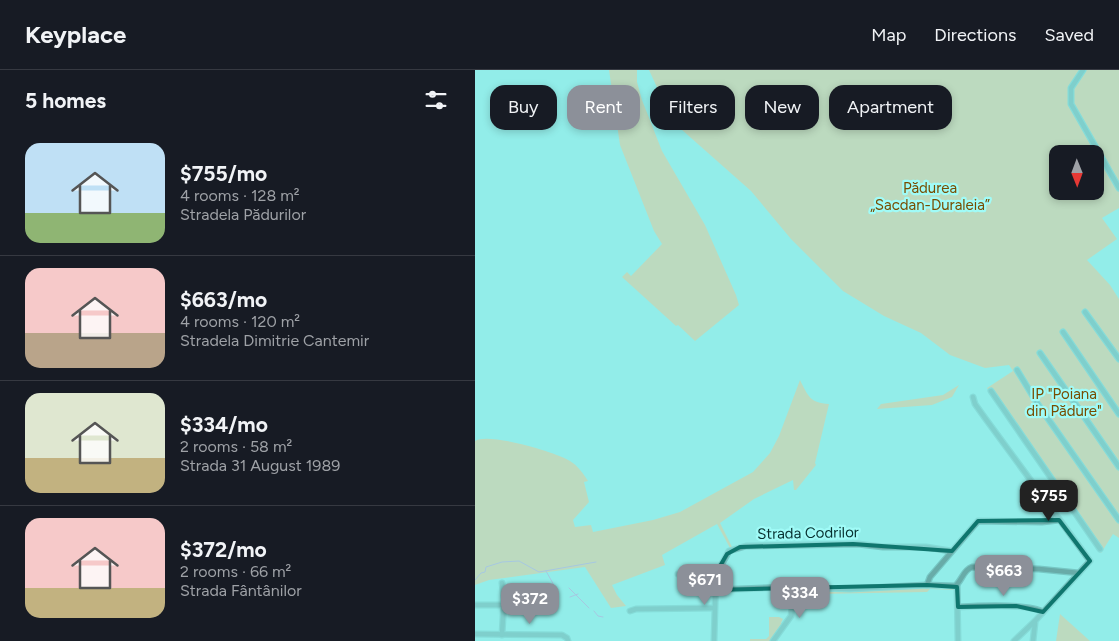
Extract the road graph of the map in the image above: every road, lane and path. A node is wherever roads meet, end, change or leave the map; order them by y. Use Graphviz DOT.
graph roads {
  1 [pos="1083,70"];
  2 [pos="1119,188"];
  3 [pos="1085,312"];
  4 [pos="1063,332"];
  5 [pos="1040,353"];
  6 [pos="1119,359"];
  7 [pos="1017,370"];
  8 [pos="991,391"];
  9 [pos="973,397"];
  10 [pos="1119,414"];
  11 [pos="1119,467"];
  12 [pos="1059,520"];
  13 [pos="1119,520"];
  14 [pos="1100,549"];
  15 [pos="951,551"];
  16 [pos="716,573"];
  17 [pos="1079,573"];
  18 [pos="678,574"];
  19 [pos="502,583"];
  20 [pos="927,584"];
  21 [pos="957,585"];
  22 [pos="794,588"];
  23 [pos="714,590"];
  24 [pos="475,605"];
  25 [pos="503,605"];
  26 [pos="958,607"];
  27 [pos="715,608"];
  28 [pos="630,611"];
  29 [pos="1043,612"];
  30 [pos="1035,622"];
  31 [pos="475,634"];
  32 [pos="502,635"];
  33 [pos="568,641"];
  34 [pos="714,641"];
  35 [pos="773,641"];
  36 [pos="957,641"];
  37 [pos="1014,641"];
  38 [pos="1033,641"];
  1 -- 2 [label="street"];
  3 -- 6 [label="street"];
  4 -- 10 [label="street"];
  5 -- 11 [label="street"];
  7 -- 13 [label="street"];
  8 -- 14 [label="street"];
  9 -- 12 [label="street"];
  12 -- 15 [label="street"];
  12 -- 17 [label="street"];
  15 -- 16 [label="street, Strada Codrilor"];
  15 -- 20 [label="street"];
  16 -- 18 [label="street"];
  16 -- 23 [label="street"];
  17 -- 21 [label="street"];
  17 -- 29 [label="street"];
  19 -- 25 [label="street"];
  20 -- 21 [label="street"];
  20 -- 22 [label="street"];
  21 -- 26 [label="street"];
  22 -- 23 [label="street"];
  22 -- 35 [label="street"];
  23 -- 27 [label="street"];
  24 -- 25 [label="street"];
  25 -- 32 [label="street"];
  26 -- 29 [label="street"];
  26 -- 36 [label="street"];
  27 -- 28 [label="street"];
  27 -- 34 [label="street"];
  29 -- 30 [label="street"];
  30 -- 37 [label="street"];
  30 -- 38 [label="street"];
  31 -- 32 [label="street"];
  32 -- 33 [label="street"];
}
